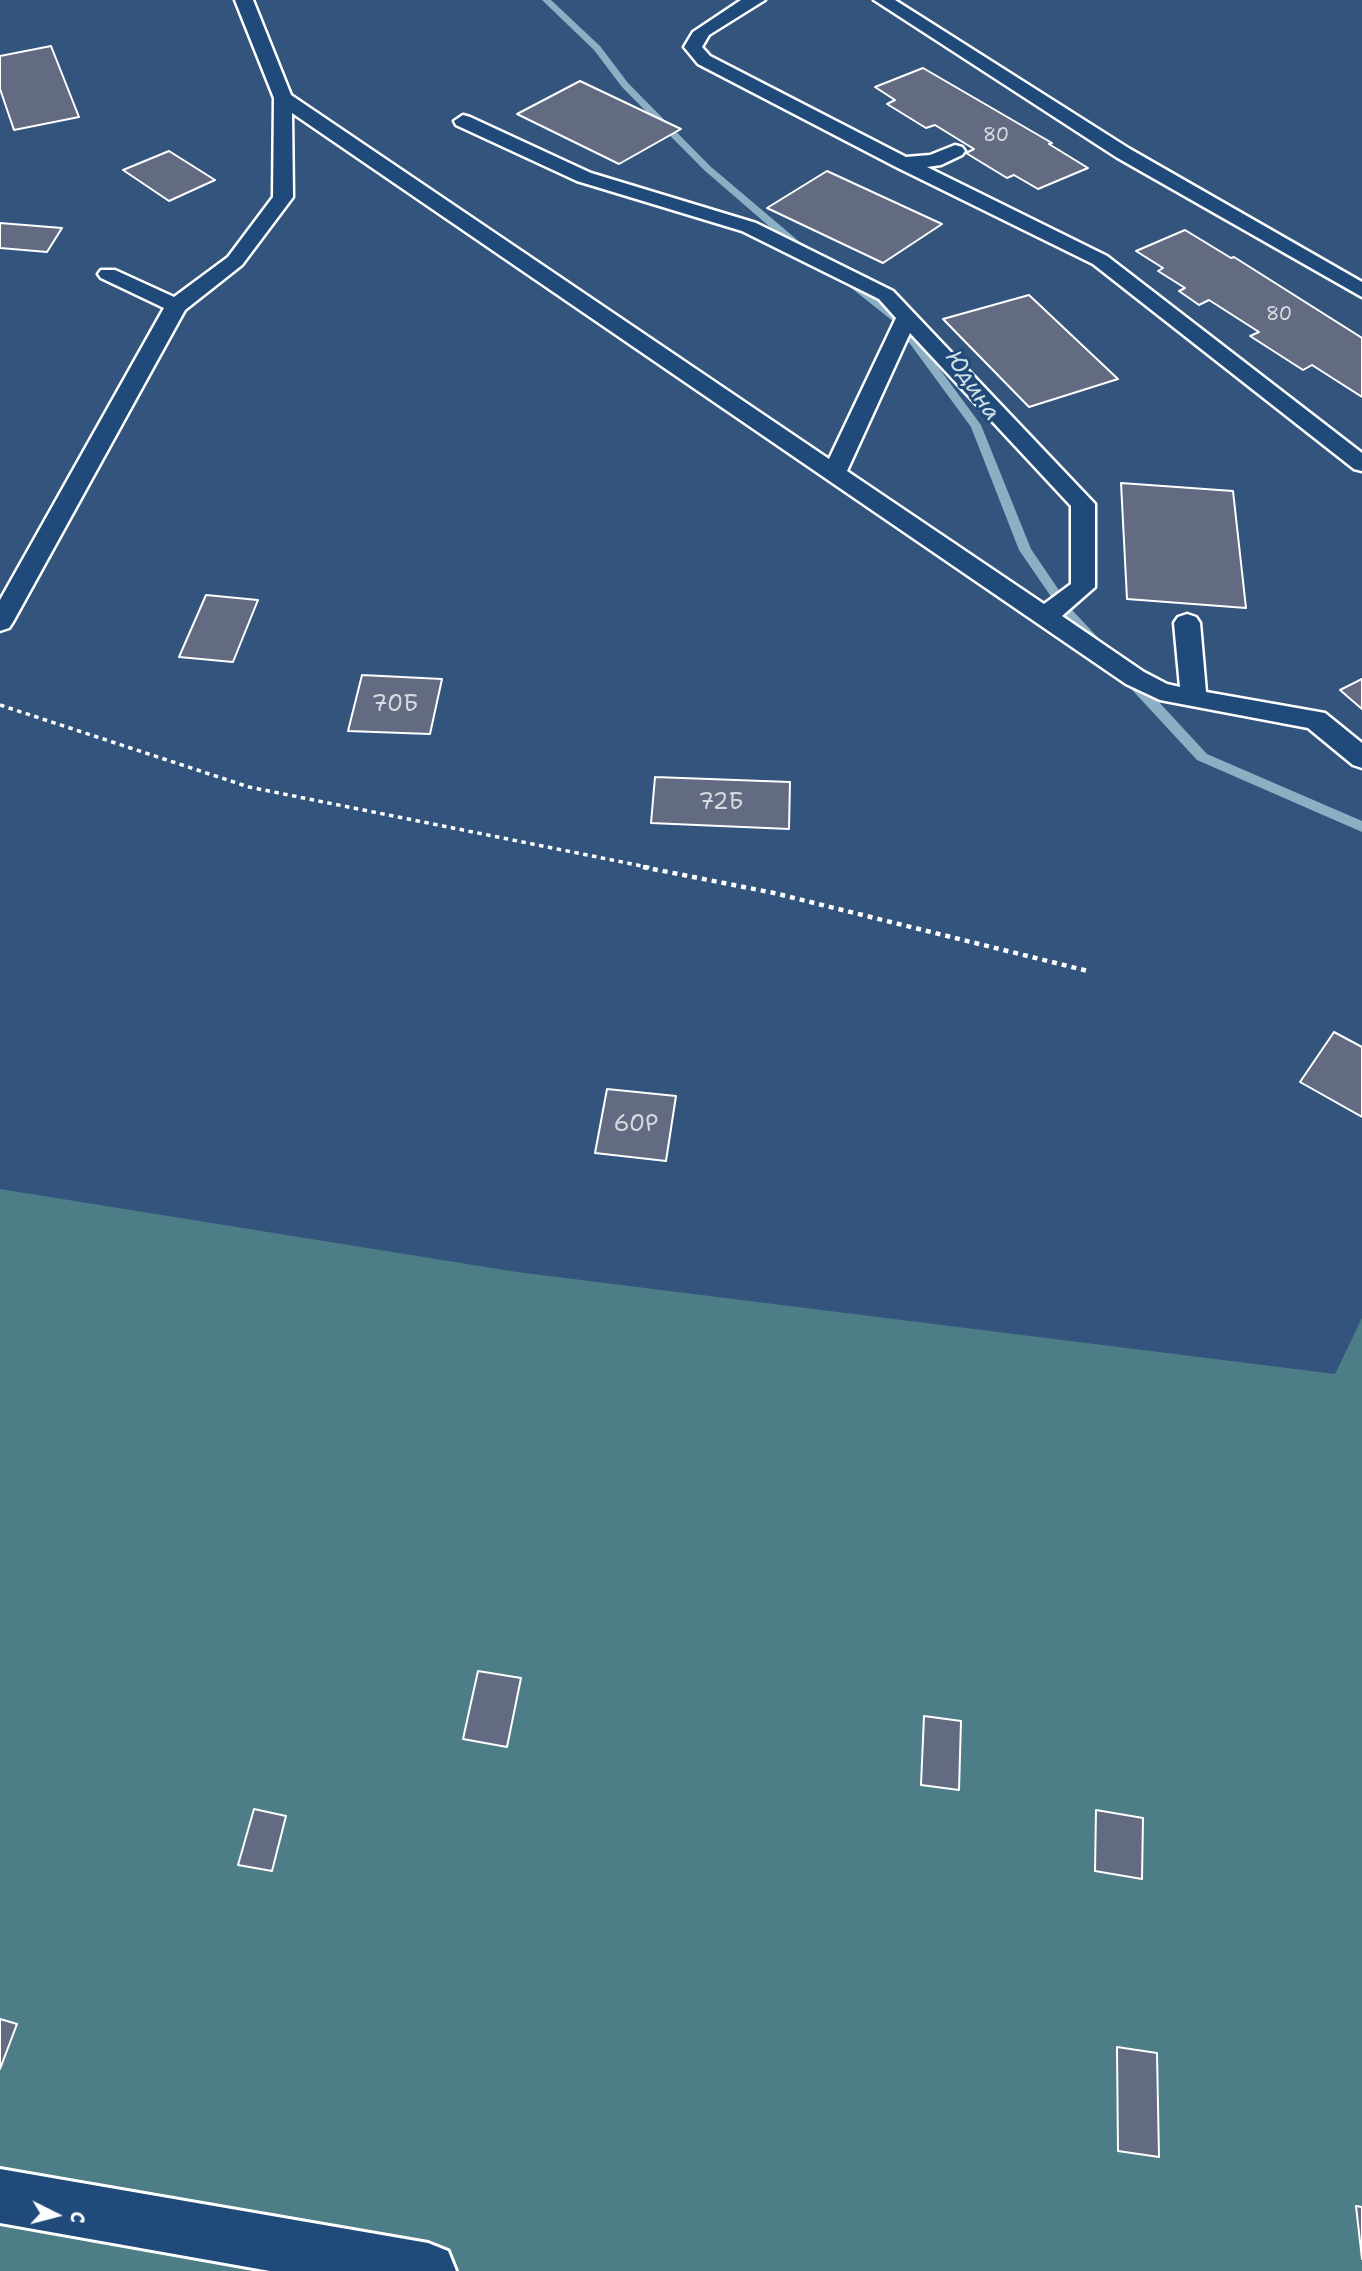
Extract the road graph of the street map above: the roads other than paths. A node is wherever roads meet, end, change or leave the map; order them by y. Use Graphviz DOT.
graph roads {
  1 [pos="244,0"];
  2 [pos="756,0"];
  3 [pos="883,0"];
  4 [pos="283,98"];
  5 [pos="463,121"];
  6 [pos="956,151"];
  7 [pos="903,163"];
  8 [pos="108,274"];
  9 [pos="1362,290"];
  10 [pos="176,306"];
  11 [pos="907,317"];
  12 [pos="1362,464"];
  13 [pos="835,472"];
  14 [pos="1045,616"];
  15 [pos="0,622"];
  16 [pos="1187,623"];
  17 [pos="1194,699"];
  18 [pos="1362,758"];
  19 [pos="0,2196"];
  20 [pos="428,2271"];
  1 -- 4 [label="lane"];
  2 -- 7 [label="lane"];
  3 -- 9 [label="lane"];
  4 -- 10 [label="lane"];
  4 -- 13 [label="lane"];
  5 -- 11 [label="lane"];
  6 -- 7 [label="lane"];
  7 -- 12 [label="lane"];
  8 -- 10 [label="lane"];
  10 -- 15 [label="lane"];
  11 -- 13 [label="lane"];
  11 -- 14 [label="lane"];
  13 -- 14 [label="lane"];
  14 -- 17 [label="lane"];
  16 -- 17 [label="lane"];
  17 -- 18 [label="lane"];
  19 -- 20 [label="street"];
}
